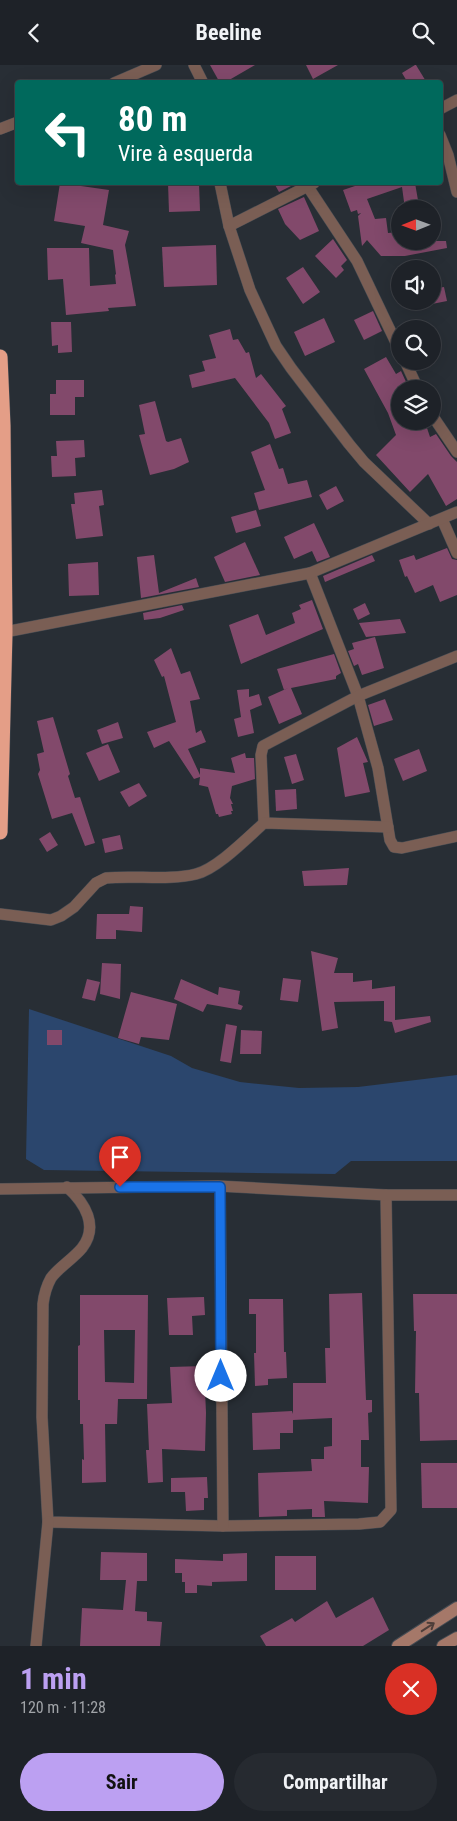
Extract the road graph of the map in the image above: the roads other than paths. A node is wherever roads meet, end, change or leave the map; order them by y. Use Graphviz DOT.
graph roads {
  1 [pos="156,65"];
  2 [pos="194,65"];
  3 [pos="121,80"];
  4 [pos="202,80"];
  5 [pos="457,101"];
  6 [pos="443,108"];
  7 [pos="15,123"];
  8 [pos="0,129"];
  9 [pos="443,142"];
  10 [pos="220,185"];
  11 [pos="311,185"];
  12 [pos="457,192"];
  13 [pos="230,226"];
  14 [pos="391,332"];
  15 [pos="0,357"];
  16 [pos="1,426"];
  17 [pos="441,428"];
  18 [pos="457,452"];
  19 [pos="457,512"];
  20 [pos="442,519"];
  21 [pos="429,524"];
  22 [pos="457,553"];
  23 [pos="310,573"];
  24 [pos="5,632"];
  25 [pos="457,656"];
  26 [pos="358,696"];
  27 [pos="264,823"];
  28 [pos="388,827"];
  29 [pos="0,832"];
  30 [pos="457,836"];
  31 [pos="0,914"];
  32 [pos="67,1187"];
  33 [pos="220,1187"];
  34 [pos="0,1189"];
  35 [pos="386,1195"];
  36 [pos="457,1195"];
  37 [pos="48,1522"];
  38 [pos="223,1526"];
  39 [pos="457,1608"];
  40 [pos="457,1638"];
  41 [pos="36,1646"];
  42 [pos="398,1646"];
  43 [pos="443,1646"];
  1 -- 3 [label="street"];
  2 -- 4 [label="street"];
  5 -- 6 [label="street"];
  7 -- 8 [label="street"];
  9 -- 12 [label="street"];
  10 -- 13 [label="street"];
  11 -- 13 [label="street"];
  11 -- 14 [label="street"];
  13 -- 21 [label="street"];
  15 -- 16 [label="highway"];
  16 -- 24 [label="highway"];
  17 -- 18 [label="street"];
  19 -- 20 [label="street"];
  20 -- 21 [label="street"];
  20 -- 22 [label="street"];
  21 -- 23 [label="street"];
  23 -- 24 [label="street"];
  23 -- 26 [label="street"];
  24 -- 29 [label="highway"];
  25 -- 26 [label="street"];
  26 -- 27 [label="street"];
  26 -- 28 [label="street"];
  27 -- 28 [label="street"];
  27 -- 31 [label="street"];
  28 -- 30 [label="street"];
  32 -- 33 [label="street"];
  32 -- 34 [label="street"];
  32 -- 37 [label="street"];
  33 -- 35 [label="street"];
  33 -- 38 [label="street"];
  35 -- 36 [label="street"];
  35 -- 38 [label="street"];
  37 -- 38 [label="street"];
  37 -- 41 [label="street"];
  42 -- 39 [label="street, one-way"];
  40 -- 43 [label="street"];
}
